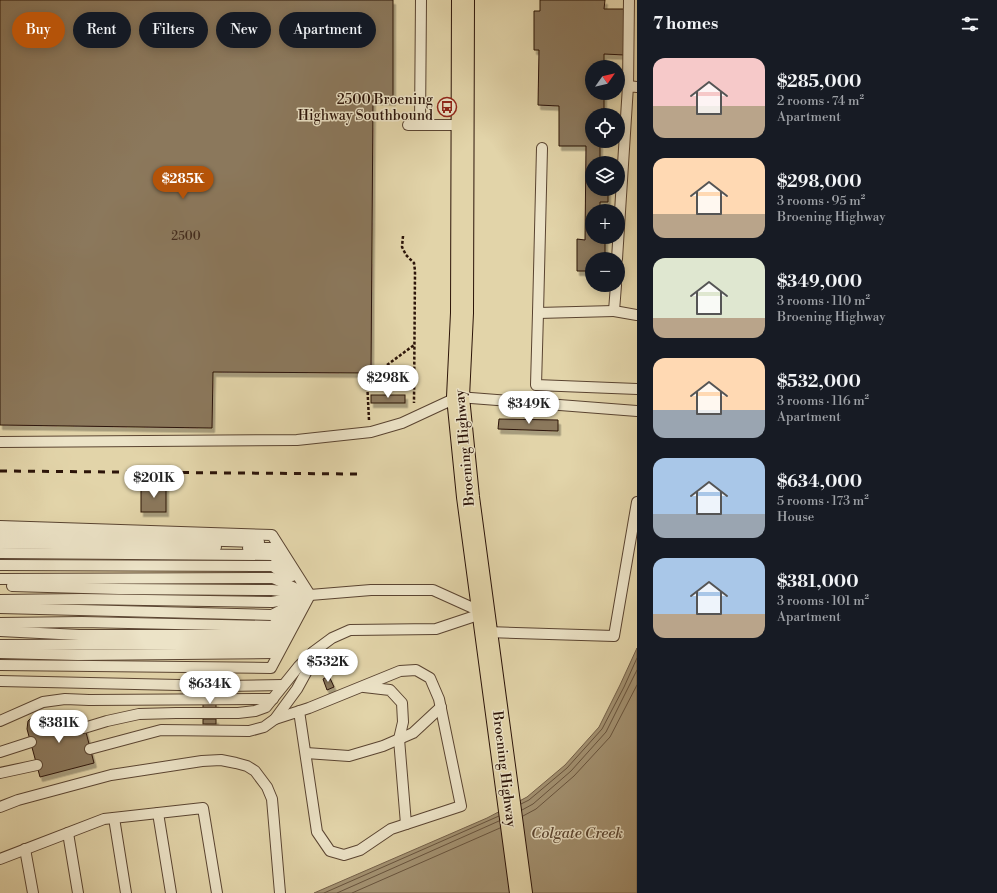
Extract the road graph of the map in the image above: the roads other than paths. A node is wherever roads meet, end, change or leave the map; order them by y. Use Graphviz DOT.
graph roads {
  1 [pos="421,0"];
  2 [pos="463,0"];
  3 [pos="629,0"];
  4 [pos="632,86"];
  5 [pos="408,125"];
  6 [pos="420,125"];
  7 [pos="462,125"];
  8 [pos="542,148"];
  9 [pos="618,252"];
  10 [pos="615,292"];
  11 [pos="614,311"];
  12 [pos="538,313"];
  13 [pos="637,314"];
  14 [pos="637,388"];
  15 [pos="458,397"];
  16 [pos="637,411"];
  17 [pos="0,442"];
  18 [pos="637,502"];
  19 [pos="0,526"];
  20 [pos="0,534"];
  21 [pos="0,543"];
  22 [pos="0,553"];
  23 [pos="0,565"];
  24 [pos="0,579"];
  25 [pos="0,585"];
  26 [pos="310,595"];
  27 [pos="0,600"];
  28 [pos="0,608"];
  29 [pos="485,622"];
  30 [pos="0,623"];
  31 [pos="0,632"];
  32 [pos="0,645"];
  33 [pos="312,652"];
  34 [pos="0,653"];
  35 [pos="0,665"];
  36 [pos="0,681"];
  37 [pos="283,685"];
  38 [pos="362,687"];
  39 [pos="273,699"];
  40 [pos="441,707"];
  41 [pos="300,711"];
  42 [pos="275,719"];
  43 [pos="0,721"];
  44 [pos="84,728"];
  45 [pos="399,739"];
  46 [pos="31,742"];
  47 [pos="90,748"];
  48 [pos="0,750"];
  49 [pos="306,753"];
  50 [pos="37,765"];
  51 [pos="0,773"];
  52 [pos="0,807"];
  53 [pos="158,813"];
  54 [pos="114,818"];
  55 [pos="406,824"];
  56 [pos="68,833"];
  57 [pos="25,850"];
  58 [pos="0,859"];
  59 [pos="33,893"];
  60 [pos="78,893"];
  61 [pos="126,893"];
  62 [pos="171,893"];
  63 [pos="217,893"];
  64 [pos="280,893"];
  65 [pos="521,893"];
  1 -- 6 [label="lane"];
  2 -- 7 [label="main road, Broening Highway"];
  3 -- 4 [label="lane"];
  4 -- 9 [label="lane"];
  5 -- 6 [label="lane"];
  6 -- 7 [label="lane"];
  7 -- 15 [label="main road, Broening Highway"];
  8 -- 12 [label="lane"];
  10 -- 11 [label="lane"];
  11 -- 12 [label="lane"];
  11 -- 13 [label="lane"];
  12 -- 14 [label="lane"];
  15 -- 16 [label="lane"];
  15 -- 17 [label="lane"];
  15 -- 29 [label="main road, Broening Highway"];
  18 -- 29 [label="lane"];
  19 -- 26 [label="lane"];
  20 -- 26 [label="lane"];
  21 -- 26 [label="lane"];
  22 -- 26 [label="lane"];
  23 -- 26 [label="lane"];
  24 -- 26 [label="lane"];
  25 -- 26 [label="lane"];
  26 -- 27 [label="lane"];
  26 -- 28 [label="lane"];
  26 -- 29 [label="lane"];
  26 -- 30 [label="lane"];
  26 -- 31 [label="lane"];
  26 -- 32 [label="lane"];
  26 -- 34 [label="lane"];
  26 -- 35 [label="lane"];
  29 -- 33 [label="lane"];
  29 -- 65 [label="main road, Broening Highway"];
  33 -- 37 [label="lane"];
  33 -- 42 [label="lane"];
  36 -- 37 [label="lane"];
  37 -- 39 [label="lane"];
  38 -- 40 [label="lane"];
  38 -- 41 [label="lane"];
  38 -- 45 [label="lane"];
  39 -- 43 [label="lane"];
  39 -- 44 [label="lane"];
  40 -- 45 [label="lane"];
  40 -- 55 [label="lane"];
  41 -- 42 [label="lane"];
  41 -- 49 [label="lane"];
  42 -- 47 [label="lane"];
  45 -- 49 [label="lane"];
  45 -- 55 [label="lane"];
  46 -- 48 [label="lane"];
  49 -- 55 [label="lane"];
  50 -- 51 [label="lane"];
  52 -- 64 [label="lane"];
  53 -- 54 [label="lane"];
  53 -- 62 [label="lane"];
  53 -- 63 [label="lane"];
  54 -- 56 [label="lane"];
  54 -- 61 [label="lane"];
  56 -- 57 [label="lane"];
  56 -- 60 [label="lane"];
  57 -- 58 [label="lane"];
  57 -- 59 [label="lane"];
}
